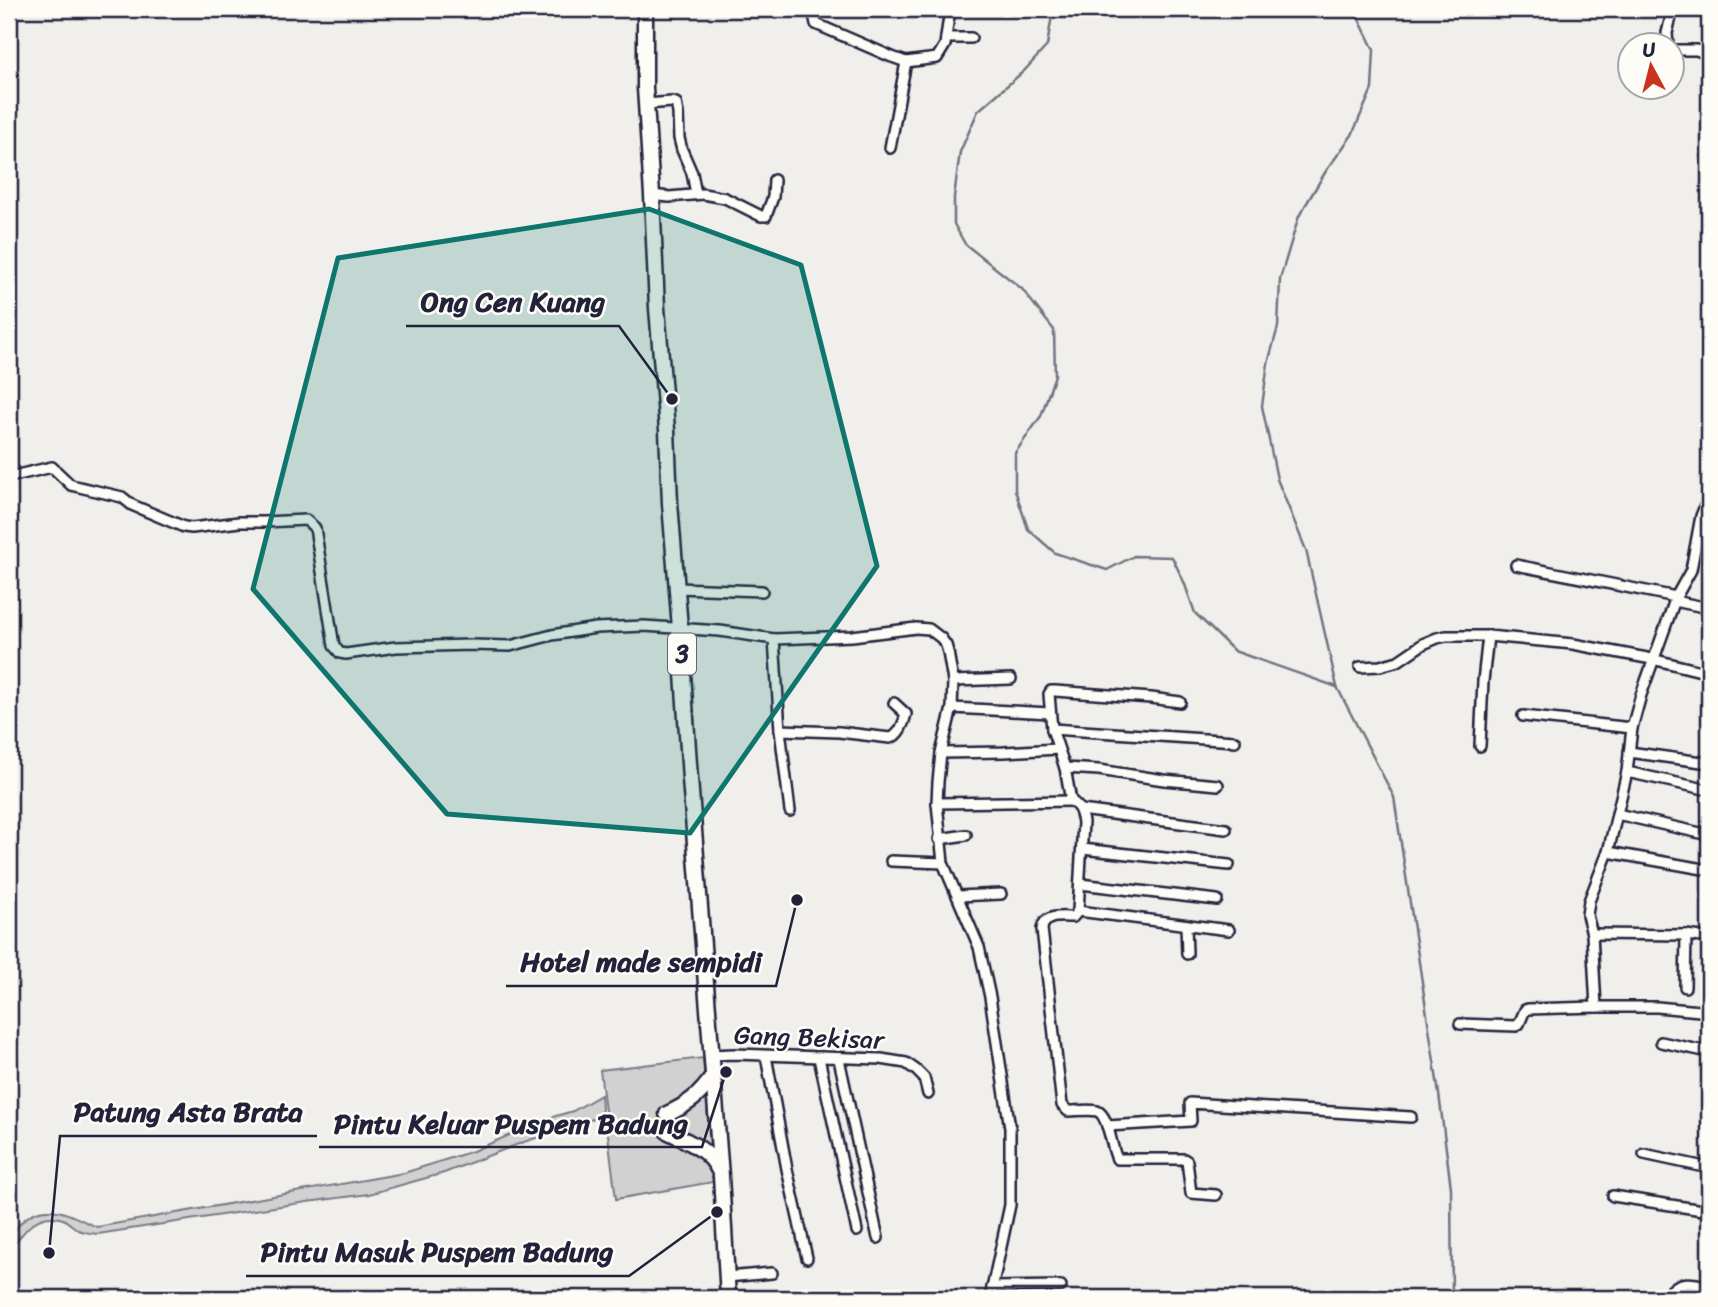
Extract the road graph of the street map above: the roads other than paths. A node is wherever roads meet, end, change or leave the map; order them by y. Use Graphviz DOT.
graph roads {
  1 [pos="645,9"];
  2 [pos="780,9"];
  3 [pos="950,9"];
  4 [pos="1674,9"];
  5 [pos="812,10"];
  6 [pos="1667,32"];
  7 [pos="946,38"];
  8 [pos="971,38"];
  9 [pos="1686,50"];
  10 [pos="1709,54"];
  11 [pos="906,62"];
  12 [pos="646,104"];
  13 [pos="890,148"];
  14 [pos="774,180"];
  15 [pos="696,194"];
  16 [pos="652,195"];
  17 [pos="9,477"];
  18 [pos="1709,496"];
  19 [pos="1516,565"];
  20 [pos="677,588"];
  21 [pos="762,591"];
  22 [pos="1675,599"];
  23 [pos="1709,608"];
  24 [pos="681,628"];
  25 [pos="1488,636"];
  26 [pos="774,639"];
  27 [pos="1652,659"];
  28 [pos="1360,667"];
  29 [pos="1709,673"];
  30 [pos="1011,679"];
  31 [pos="953,681"];
  32 [pos="1180,702"];
  33 [pos="894,703"];
  34 [pos="952,708"];
  35 [pos="1050,713"];
  36 [pos="1523,716"];
  37 [pos="1632,728"];
  38 [pos="1052,729"];
  39 [pos="780,730"];
  40 [pos="1235,741"];
  41 [pos="1480,746"];
  42 [pos="1058,749"];
  43 [pos="1629,752"];
  44 [pos="941,753"];
  45 [pos="1709,763"];
  46 [pos="1065,768"];
  47 [pos="1626,772"];
  48 [pos="1218,785"];
  49 [pos="1709,790"];
  50 [pos="1071,801"];
  51 [pos="937,803"];
  52 [pos="1080,810"];
  53 [pos="790,811"];
  54 [pos="1617,814"];
  55 [pos="1226,829"];
  56 [pos="966,835"];
  57 [pos="1709,835"];
  58 [pos="939,839"];
  59 [pos="1082,849"];
  60 [pos="1608,852"];
  61 [pos="891,861"];
  62 [pos="943,863"];
  63 [pos="1229,865"];
  64 [pos="1703,869"];
  65 [pos="1080,884"];
  66 [pos="1001,894"];
  67 [pos="958,896"];
  68 [pos="1217,900"];
  69 [pos="1076,914"];
  70 [pos="1186,925"];
  71 [pos="1229,930"];
  72 [pos="1592,934"];
  73 [pos="1686,935"];
  74 [pos="1709,938"];
  75 [pos="1187,954"];
  76 [pos="1685,987"];
  77 [pos="1596,1007"];
  78 [pos="1700,1011"];
  79 [pos="1460,1024"];
  80 [pos="1661,1042"];
  81 [pos="1709,1052"];
  82 [pos="711,1055"];
  83 [pos="766,1056"];
  84 [pos="820,1058"];
  85 [pos="839,1059"];
  86 [pos="713,1076"];
  87 [pos="928,1094"];
  88 [pos="667,1114"];
  89 [pos="1411,1117"];
  90 [pos="1107,1126"];
  91 [pos="667,1131"];
  92 [pos="1644,1154"];
  93 [pos="1709,1168"];
  94 [pos="721,1176"];
  95 [pos="1216,1195"];
  96 [pos="1613,1196"];
  97 [pos="1709,1211"];
  98 [pos="857,1231"];
  99 [pos="878,1238"];
  100 [pos="807,1258"];
  101 [pos="772,1273"];
  102 [pos="727,1277"];
  103 [pos="1061,1286"];
  104 [pos="1709,1286"];
  105 [pos="992,1287"];
  106 [pos="1672,1290"];
  107 [pos="728,1298"];
  108 [pos="990,1298"];
  1 -- 12 [label="highway, 3"];
  2 -- 5 [label="street"];
  3 -- 7 [label="street"];
  4 -- 6 [label="street"];
  5 -- 11 [label="street"];
  7 -- 8 [label="street"];
  7 -- 11 [label="street"];
  9 -- 10 [label="street"];
  11 -- 13 [label="street"];
  12 -- 15 [label="street"];
  12 -- 16 [label="highway, 3"];
  14 -- 15 [label="street"];
  15 -- 16 [label="street"];
  16 -- 20 [label="highway, 3"];
  17 -- 24 [label="street"];
  18 -- 22 [label="street"];
  19 -- 22 [label="street"];
  20 -- 21 [label="street"];
  20 -- 24 [label="highway, 3"];
  22 -- 23 [label="street"];
  22 -- 27 [label="street"];
  24 -- 26 [label="street"];
  24 -- 82 [label="highway, 3"];
  25 -- 27 [label="street"];
  25 -- 28 [label="street"];
  25 -- 41 [label="street"];
  26 -- 31 [label="street"];
  26 -- 39 [label="street"];
  27 -- 29 [label="street"];
  27 -- 37 [label="street"];
  30 -- 31 [label="street"];
  31 -- 34 [label="street"];
  32 -- 35 [label="street"];
  33 -- 39 [label="street"];
  34 -- 35 [label="street"];
  34 -- 44 [label="street"];
  35 -- 38 [label="street"];
  36 -- 37 [label="street"];
  37 -- 43 [label="street"];
  38 -- 40 [label="street"];
  38 -- 42 [label="street"];
  39 -- 53 [label="street"];
  42 -- 44 [label="street"];
  42 -- 46 [label="street"];
  43 -- 45 [label="street"];
  43 -- 47 [label="street"];
  44 -- 51 [label="street"];
  46 -- 48 [label="street"];
  46 -- 50 [label="street"];
  47 -- 49 [label="street"];
  47 -- 54 [label="street"];
  50 -- 51 [label="street"];
  50 -- 52 [label="street"];
  51 -- 58 [label="street"];
  52 -- 55 [label="street"];
  52 -- 59 [label="street"];
  54 -- 57 [label="street"];
  54 -- 60 [label="street"];
  56 -- 58 [label="street"];
  58 -- 62 [label="street"];
  59 -- 63 [label="street"];
  59 -- 65 [label="street"];
  60 -- 64 [label="street"];
  60 -- 72 [label="street"];
  61 -- 62 [label="street"];
  62 -- 67 [label="street"];
  65 -- 68 [label="street"];
  65 -- 69 [label="street"];
  66 -- 67 [label="street"];
  67 -- 105 [label="street"];
  69 -- 70 [label="street"];
  69 -- 90 [label="street"];
  70 -- 71 [label="street"];
  70 -- 75 [label="street"];
  72 -- 73 [label="street"];
  72 -- 77 [label="street"];
  73 -- 74 [label="street"];
  73 -- 76 [label="street"];
  77 -- 78 [label="street"];
  77 -- 79 [label="street"];
  80 -- 81 [label="street"];
  82 -- 83 [label="street, Gang Bekisar"];
  82 -- 86 [label="highway, 3"];
  83 -- 84 [label="street, Gang Bekisar"];
  83 -- 100 [label="street"];
  84 -- 85 [label="street, Gang Bekisar"];
  84 -- 98 [label="street"];
  85 -- 87 [label="street, Gang Bekisar"];
  85 -- 99 [label="street"];
  86 -- 88 [label="highway"];
  86 -- 94 [label="highway, 3"];
  89 -- 90 [label="street"];
  90 -- 95 [label="street"];
  91 -- 94 [label="highway"];
  92 -- 93 [label="street"];
  94 -- 102 [label="highway, 3"];
  96 -- 97 [label="street"];
  101 -- 102 [label="street"];
  102 -- 107 [label="highway, 3"];
  103 -- 105 [label="street"];
  104 -- 106 [label="street"];
  105 -- 108 [label="street"];
}
